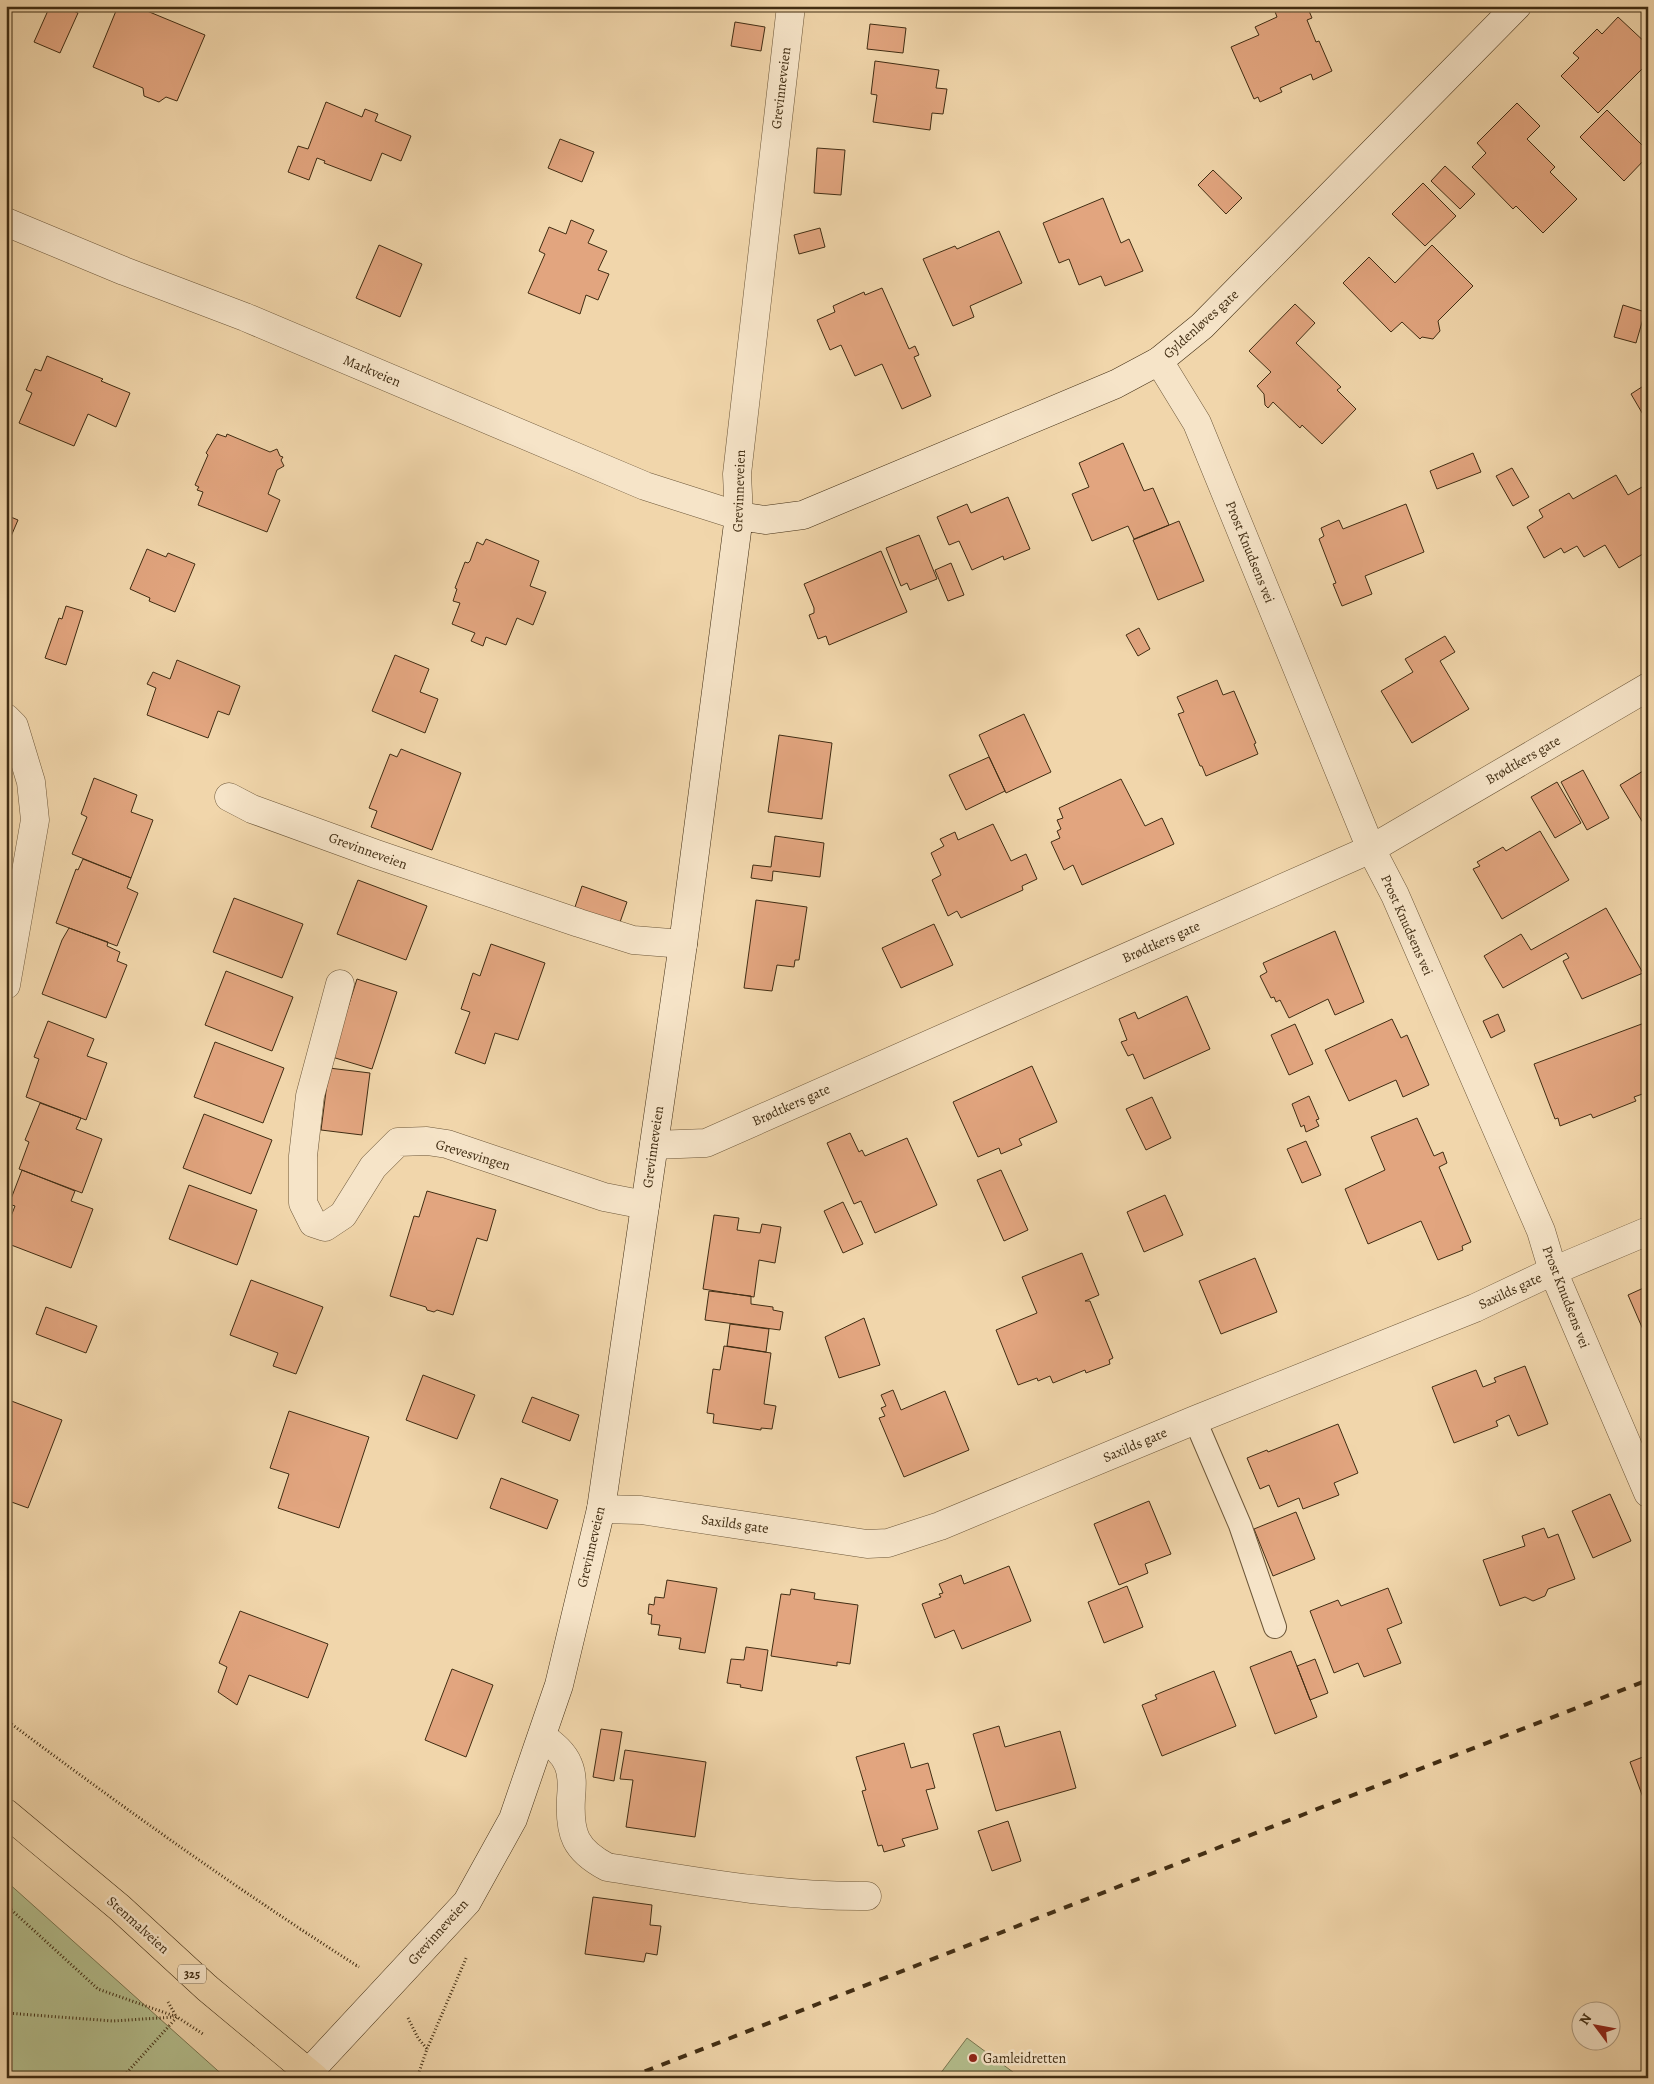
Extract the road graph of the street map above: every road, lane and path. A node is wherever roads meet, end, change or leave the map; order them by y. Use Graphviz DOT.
graph roads {
  1 [pos="791,6"];
  2 [pos="1517,6"];
  3 [pos="6,222"];
  4 [pos="1159,361"];
  5 [pos="739,516"];
  6 [pos="1648,687"];
  7 [pos="6,718"];
  8 [pos="229,797"];
  9 [pos="1371,849"];
  10 [pos="682,944"];
  11 [pos="340,984"];
  12 [pos="6,985"];
  13 [pos="654,1145"];
  14 [pos="645,1205"];
  15 [pos="1648,1231"];
  16 [pos="1553,1270"];
  17 [pos="1195,1420"];
  18 [pos="1648,1492"];
  19 [pos="601,1509"];
  20 [pos="1274,1627"];
  21 [pos="6,1720"];
  22 [pos="542,1736"];
  23 [pos="6,1813"];
  24 [pos="867,1896"];
  25 [pos="467,1902"];
  26 [pos="6,1905"];
  27 [pos="361,1969"];
  28 [pos="207,1988"];
  29 [pos="6,2013"];
  30 [pos="405,2013"];
  31 [pos="177,2017"];
  32 [pos="427,2049"];
  33 [pos="312,2075"];
  34 [pos="122,2078"];
  35 [pos="417,2078"];
  1 -- 5 [label="street, Grevinneveien"];
  2 -- 4 [label="street, Gyldenløves gate"];
  3 -- 5 [label="street, Markveien"];
  4 -- 5 [label="street, Gyldenløves gate"];
  4 -- 9 [label="street, Prost Knudsens vei"];
  5 -- 10 [label="street, Grevinneveien"];
  6 -- 9 [label="street, Brødtkers gate"];
  7 -- 12 [label="street"];
  8 -- 10 [label="street, Grevinneveien"];
  9 -- 13 [label="street, Brødtkers gate"];
  9 -- 16 [label="street, Prost Knudsens vei"];
  10 -- 13 [label="street, Grevinneveien"];
  11 -- 14 [label="street, Grevesvingen"];
  13 -- 14 [label="street, Grevinneveien"];
  14 -- 19 [label="street, Grevinneveien"];
  15 -- 16 [label="street, Saxilds gate"];
  16 -- 17 [label="street, Saxilds gate"];
  16 -- 18 [label="street, Prost Knudsens vei"];
  17 -- 19 [label="street, Saxilds gate"];
  17 -- 20 [label="lane"];
  19 -- 22 [label="street, Grevinneveien"];
  21 -- 27 [label="path"];
  22 -- 24 [label="street"];
  22 -- 25 [label="street, Grevinneveien"];
  23 -- 28 [label="main road, Stenmalveien / 325"];
  25 -- 32 [label="path"];
  25 -- 33 [label="street, Grevinneveien"];
  26 -- 31 [label="path"];
  28 -- 31 [label="path"];
  28 -- 33 [label="main road, Stenmalveien / 325"];
  29 -- 31 [label="path"];
  30 -- 32 [label="path"];
  31 -- 34 [label="path"];
  32 -- 35 [label="path"];
}
